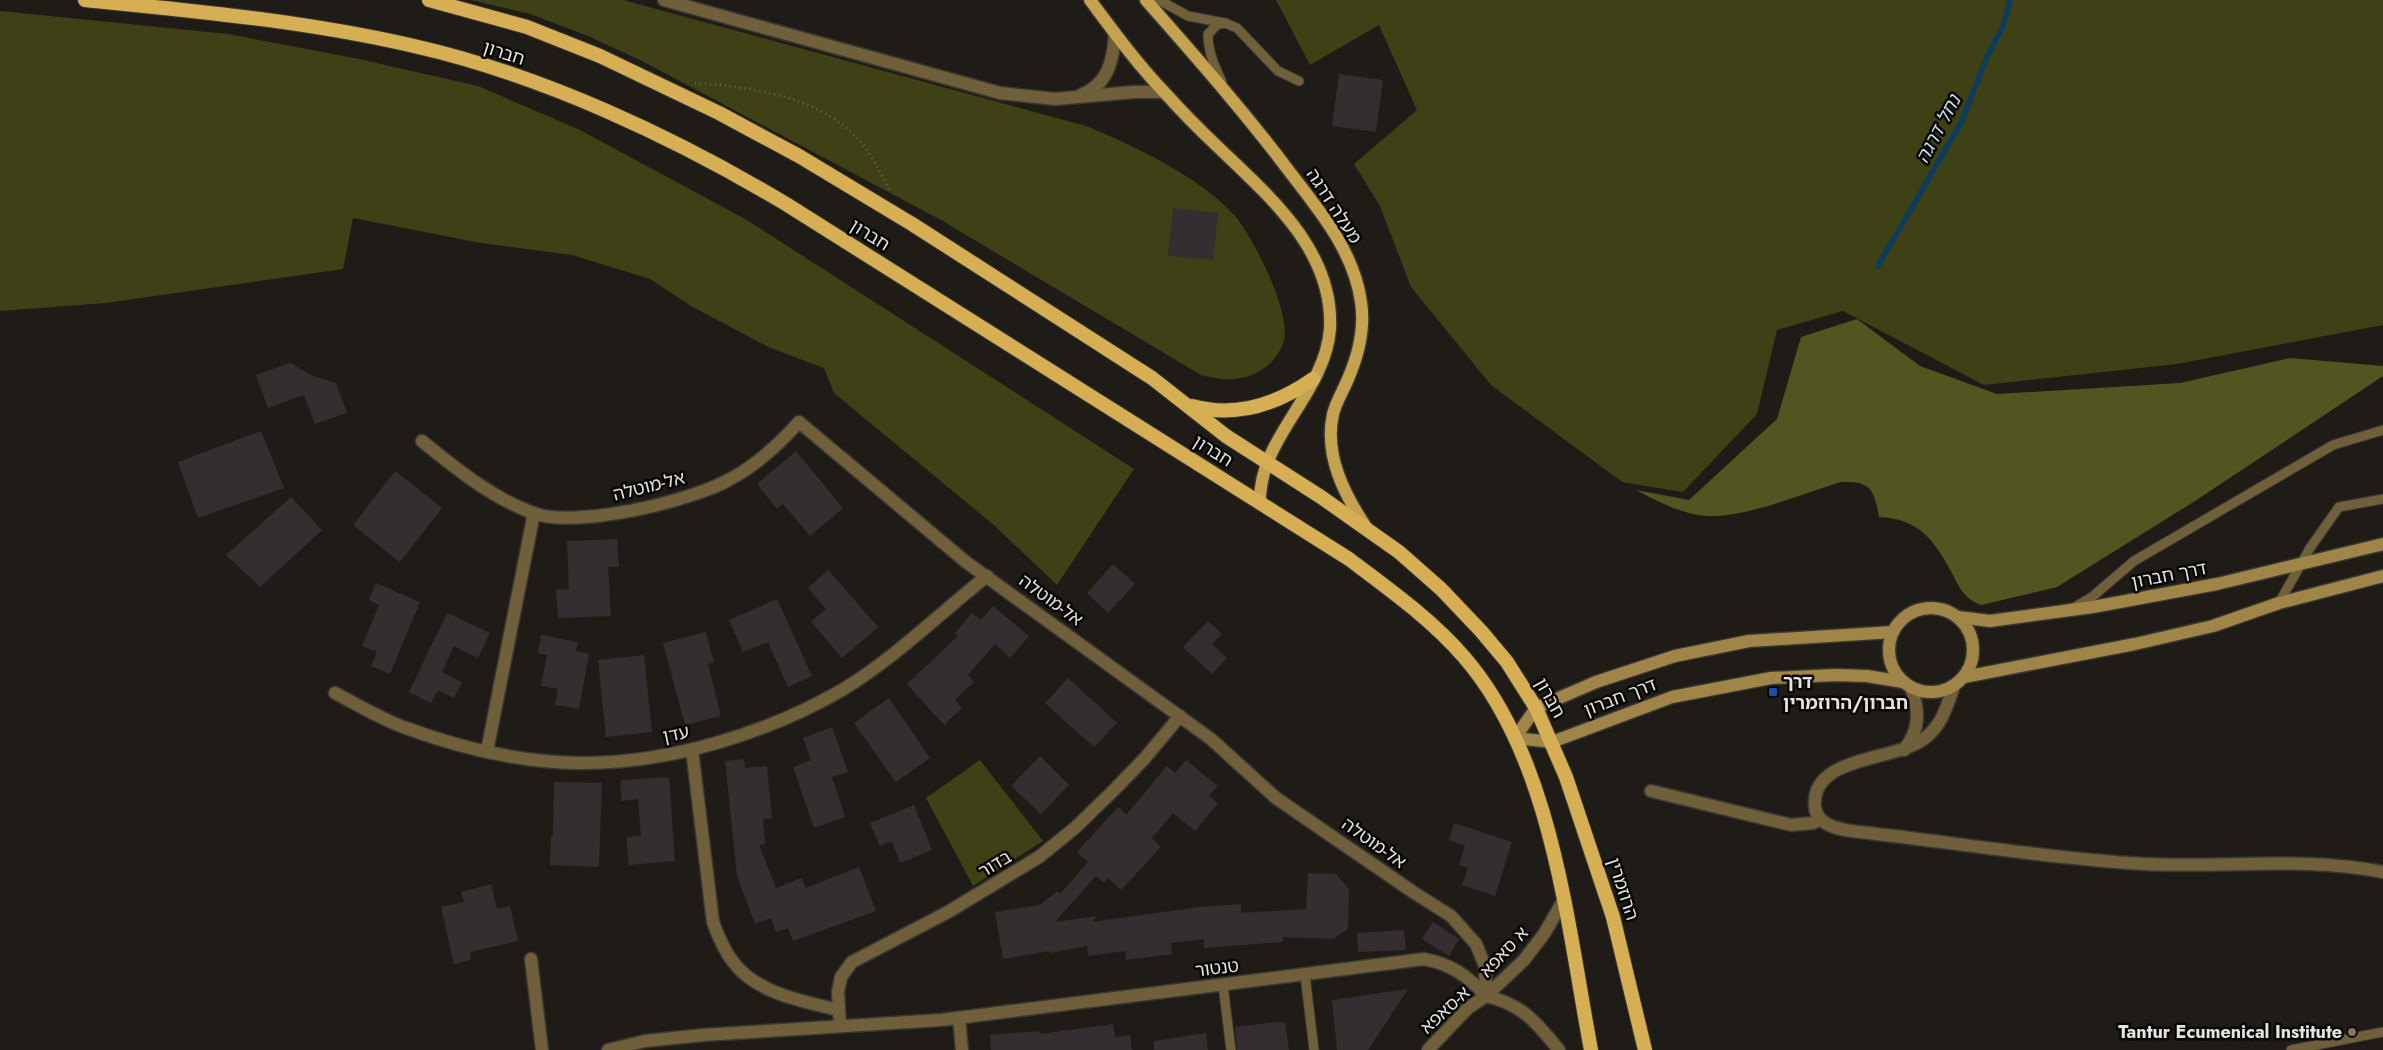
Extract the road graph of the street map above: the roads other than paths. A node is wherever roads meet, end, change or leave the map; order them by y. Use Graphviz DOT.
graph roads {
  1 [pos="85,0"];
  2 [pos="429,0"];
  3 [pos="664,0"];
  4 [pos="1090,0"];
  5 [pos="1146,0"];
  6 [pos="1159,0"];
  7 [pos="1225,23"];
  8 [pos="1115,34"];
  9 [pos="1298,81"];
  10 [pos="1164,92"];
  11 [pos="1230,95"];
  12 [pos="1074,98"];
  13 [pos="1313,379"];
  14 [pos="1186,405"];
  15 [pos="2383,430"];
  16 [pos="422,441"];
  17 [pos="1266,463"];
  18 [pos="2383,499"];
  19 [pos="1260,502"];
  20 [pos="534,513"];
  21 [pos="1367,528"];
  22 [pos="2383,544"];
  23 [pos="2300,565"];
  24 [pos="987,576"];
  25 [pos="2383,576"];
  26 [pos="2279,603"];
  27 [pos="2070,610"];
  28 [pos="1958,617"];
  29 [pos="1893,632"];
  30 [pos="1964,677"];
  31 [pos="1907,685"];
  32 [pos="1954,686"];
  33 [pos="335,693"];
  34 [pos="1536,708"];
  35 [pos="1180,716"];
  36 [pos="1515,738"];
  37 [pos="1552,742"];
  38 [pos="692,750"];
  39 [pos="1904,750"];
  40 [pos="487,751"];
  41 [pos="1651,791"];
  42 [pos="1820,819"];
  43 [pos="2383,872"];
  44 [pos="1563,901"];
  45 [pos="531,959"];
  46 [pos="1305,974"];
  47 [pos="1223,985"];
  48 [pos="1486,996"];
  49 [pos="838,1010"];
  50 [pos="959,1018"];
  51 [pos="840,1026"];
  52 [pos="2383,1032"];
  53 [pos="542,1050"];
  54 [pos="608,1050"];
  55 [pos="962,1050"];
  56 [pos="1231,1050"];
  57 [pos="1314,1050"];
  58 [pos="1428,1050"];
  59 [pos="1559,1050"];
  60 [pos="1591,1050"];
  61 [pos="1645,1050"];
  62 [pos="2291,1050"];
  1 -- 19 [label="highway, חברון"];
  2 -- 14 [label="highway, חברון"];
  3 -- 12 [label="street"];
  4 -- 8 [label="main road"];
  5 -- 11 [label="main road, מעלה דרגה"];
  6 -- 7 [label="lane"];
  7 -- 9 [label="lane"];
  7 -- 11 [label="lane"];
  8 -- 10 [label="main road"];
  8 -- 12 [label="street"];
  10 -- 12 [label="street"];
  10 -- 13 [label="main road"];
  11 -- 21 [label="main road, מעלה דרגה"];
  13 -- 14 [label="highway"];
  13 -- 17 [label="main road"];
  14 -- 17 [label="highway, חברון"];
  15 -- 27 [label="lane"];
  16 -- 20 [label="street, אל-מוטלה"];
  17 -- 19 [label="main road"];
  17 -- 21 [label="highway, חברון"];
  18 -- 23 [label="lane"];
  19 -- 36 [label="highway, חברון"];
  20 -- 24 [label="street, אל-מוטלה"];
  20 -- 40 [label="street"];
  21 -- 34 [label="highway, חברון"];
  22 -- 23 [label="main road, דרך חברון"];
  23 -- 26 [label="lane"];
  23 -- 27 [label="main road, דרך חברון"];
  24 -- 35 [label="street, אל-מוטלה"];
  24 -- 38 [label="street, עדן"];
  25 -- 26 [label="main road"];
  26 -- 30 [label="main road"];
  27 -- 28 [label="main road, דרך חברון"];
  28 -- 29 [label="main road"];
  28 -- 30 [label="main road"];
  29 -- 31 [label="main road"];
  29 -- 34 [label="main road, דרך חברון"];
  30 -- 32 [label="main road"];
  31 -- 32 [label="main road"];
  31 -- 37 [label="main road, דרך חברון"];
  31 -- 39 [label="street"];
  32 -- 39 [label="street"];
  33 -- 40 [label="street, עדן"];
  34 -- 36 [label="main road"];
  34 -- 37 [label="highway, חברון"];
  35 -- 48 [label="street, אל-מוטלה"];
  35 -- 49 [label="street, בדור"];
  36 -- 37 [label="main road, דרך חברון"];
  36 -- 44 [label="highway"];
  37 -- 61 [label="highway, הרוזמרין"];
  38 -- 40 [label="street, עדן"];
  38 -- 49 [label="street"];
  39 -- 42 [label="street"];
  41 -- 42 [label="street"];
  42 -- 43 [label="street"];
  44 -- 48 [label="street, א סאפא"];
  44 -- 60 [label="highway"];
  45 -- 53 [label="street"];
  46 -- 47 [label="street, טנטור"];
  46 -- 48 [label="street, טנטור"];
  46 -- 57 [label="lane"];
  47 -- 50 [label="street, טנטור"];
  47 -- 56 [label="lane"];
  48 -- 58 [label="street, א-סאפא"];
  48 -- 59 [label="street, א סאפא"];
  49 -- 51 [label="street, בדור"];
  50 -- 51 [label="street, טנטור"];
  50 -- 55 [label="street"];
  51 -- 54 [label="street, טנטור"];
  52 -- 62 [label="lane"];
}
